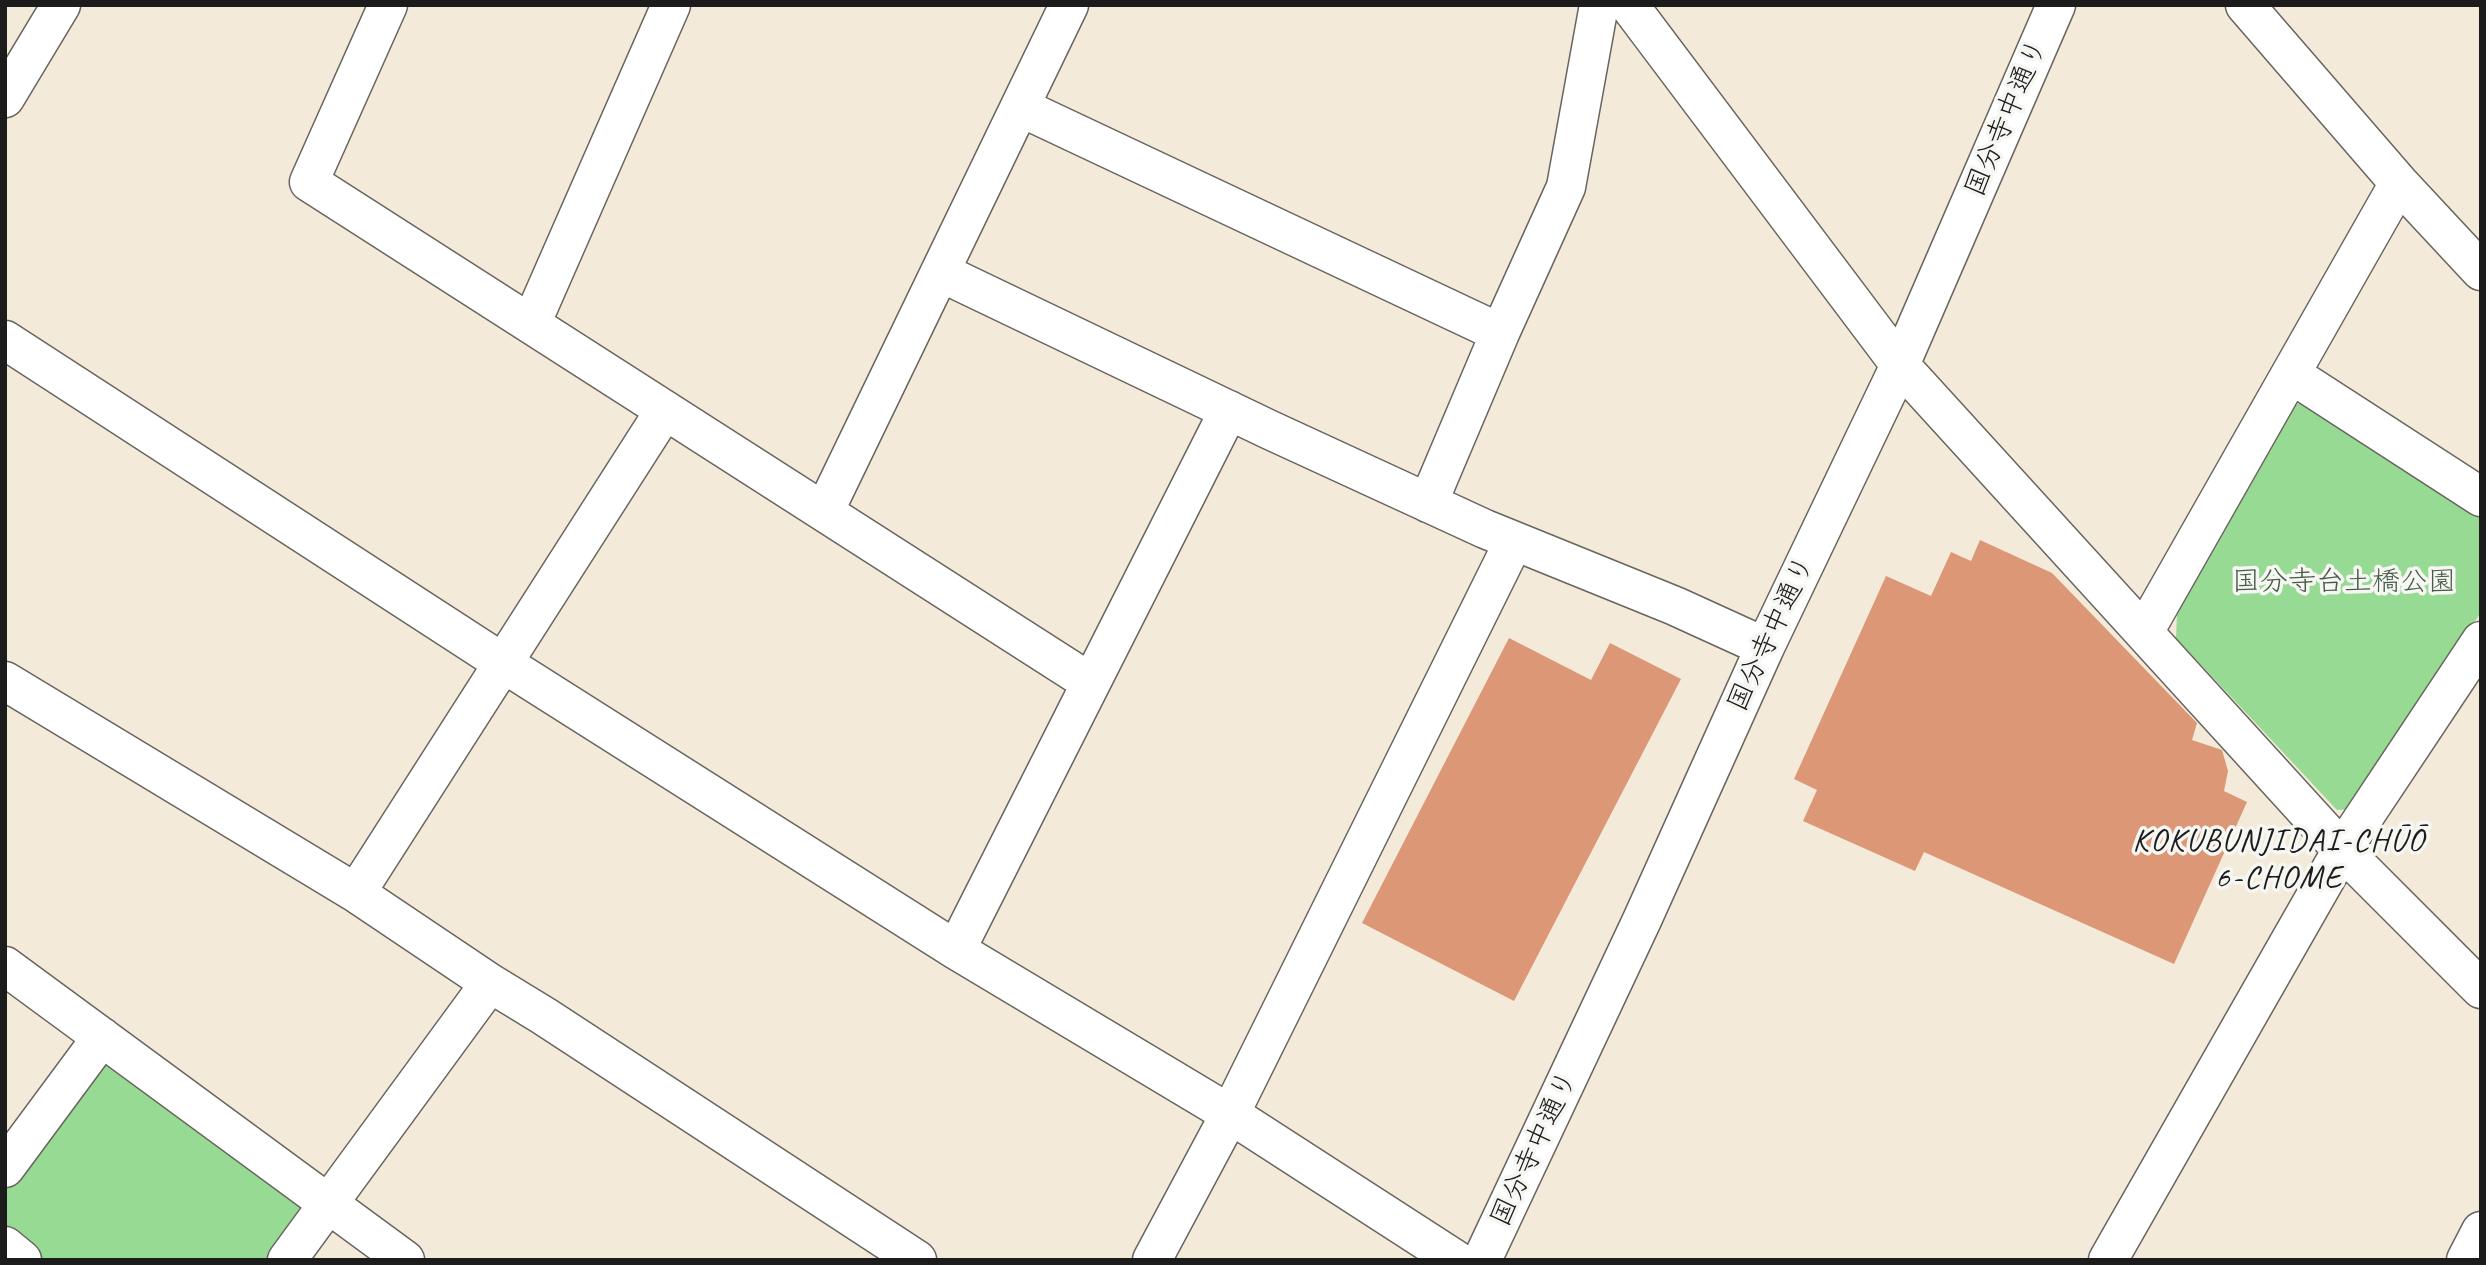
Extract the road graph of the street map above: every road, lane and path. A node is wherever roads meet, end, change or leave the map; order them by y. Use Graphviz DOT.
graph roads {
  1 [pos="61,5"];
  2 [pos="388,5"];
  3 [pos="671,5"];
  4 [pos="1599,5"];
  5 [pos="1629,5"];
  6 [pos="2056,5"];
  7 [pos="2245,5"];
  8 [pos="1063,7"];
  9 [pos="5,98"];
  10 [pos="1020,107"];
  11 [pos="2399,183"];
  12 [pos="2481,271"];
  13 [pos="940,272"];
  14 [pos="531,324"];
  15 [pos="1500,333"];
  16 [pos="5,340"];
  17 [pos="1899,365"];
  18 [pos="2291,374"];
  19 [pos="665,410"];
  20 [pos="1229,410"];
  21 [pos="2481,497"];
  22 [pos="1428,503"];
  23 [pos="824,512"];
  24 [pos="1514,541"];
  25 [pos="2144,632"];
  26 [pos="2481,641"];
  27 [pos="1765,647"];
  28 [pos="503,663"];
  29 [pos="5,681"];
  30 [pos="1091,683"];
  31 [pos="2342,850"];
  32 [pos="356,893"];
  33 [pos="956,950"];
  34 [pos="5,966"];
  35 [pos="490,983"];
  36 [pos="2481,989"];
  37 [pos="102,1037"];
  38 [pos="1230,1114"];
  39 [pos="5,1168"];
  40 [pos="329,1203"];
  41 [pos="2481,1231"];
  42 [pos="5,1246"];
  43 [pos="22,1260"];
  44 [pos="287,1260"];
  45 [pos="405,1260"];
  46 [pos="916,1260"];
  47 [pos="1152,1260"];
  48 [pos="1456,1260"];
  49 [pos="1482,1260"];
  50 [pos="2108,1260"];
  51 [pos="2466,1260"];
  1 -- 9 [label="street"];
  2 -- 14 [label="street"];
  3 -- 14 [label="street"];
  4 -- 15 [label="street"];
  5 -- 17 [label="street"];
  6 -- 17 [label="street, 国分寺中通り"];
  7 -- 11 [label="street"];
  8 -- 10 [label="street"];
  10 -- 13 [label="street"];
  10 -- 15 [label="street"];
  11 -- 12 [label="street"];
  11 -- 18 [label="street"];
  13 -- 20 [label="street"];
  13 -- 23 [label="street"];
  14 -- 19 [label="street"];
  15 -- 22 [label="street"];
  16 -- 28 [label="street"];
  17 -- 25 [label="street"];
  17 -- 27 [label="street, 国分寺中通り"];
  18 -- 21 [label="street"];
  18 -- 25 [label="street"];
  19 -- 23 [label="street"];
  19 -- 28 [label="street"];
  20 -- 22 [label="street"];
  20 -- 30 [label="street"];
  22 -- 24 [label="street"];
  23 -- 30 [label="street"];
  24 -- 27 [label="street"];
  24 -- 38 [label="street"];
  25 -- 31 [label="street"];
  26 -- 31 [label="street"];
  27 -- 49 [label="street, 国分寺中通り"];
  28 -- 32 [label="street"];
  28 -- 33 [label="street"];
  29 -- 32 [label="street"];
  30 -- 33 [label="street"];
  31 -- 36 [label="street"];
  31 -- 50 [label="street"];
  32 -- 35 [label="street"];
  33 -- 38 [label="street"];
  34 -- 37 [label="street"];
  35 -- 40 [label="street"];
  35 -- 46 [label="street"];
  37 -- 39 [label="street"];
  37 -- 40 [label="street"];
  38 -- 47 [label="street"];
  38 -- 48 [label="street"];
  40 -- 44 [label="street"];
  40 -- 45 [label="street"];
  41 -- 51 [label="street"];
  42 -- 43 [label="street"];
}
